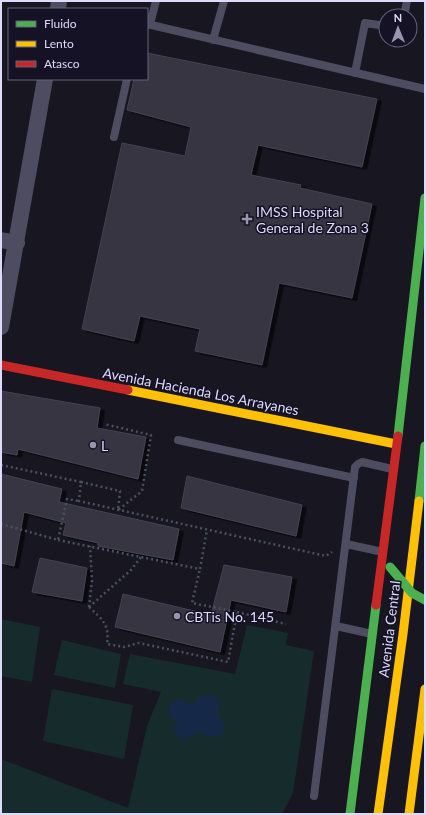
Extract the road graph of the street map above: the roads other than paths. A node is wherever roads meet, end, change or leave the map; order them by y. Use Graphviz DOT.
graph roads {
  1 [pos="156,1"];
  2 [pos="224,1"];
  3 [pos="148,24"];
  4 [pos="378,25"];
  5 [pos="214,40"];
  6 [pos="355,74"];
  7 [pos="45,80"];
  8 [pos="127,80"];
  9 [pos="425,89"];
  10 [pos="114,137"];
  11 [pos="425,198"];
  12 [pos="9,241"];
  13 [pos="1,327"];
  14 [pos="417,344"];
  15 [pos="408,357"];
  16 [pos="1,365"];
  17 [pos="178,440"];
  18 [pos="396,444"];
  19 [pos="425,446"];
  20 [pos="393,469"];
  21 [pos="354,478"];
  22 [pos="346,544"];
  23 [pos="383,552"];
  24 [pos="425,600"];
  25 [pos="336,626"];
  26 [pos="372,634"];
  27 [pos="425,689"];
  28 [pos="314,796"];
  29 [pos="350,814"];
  30 [pos="378,814"];
  31 [pos="409,814"];
  1 -- 3 [label="lane"];
  2 -- 5 [label="lane"];
  3 -- 5 [label="lane"];
  4 -- 6 [label="lane"];
  5 -- 6 [label="lane"];
  6 -- 9 [label="lane"];
  7 -- 12 [label="street"];
  8 -- 10 [label="lane"];
  11 -- 15 [label="street"];
  12 -- 13 [label="street"];
  14 -- 15 [label="street"];
  15 -- 18 [label="street"];
  16 -- 18 [label="street, Avenida Hacienda Los Arrayanes"];
  17 -- 21 [label="lane"];
  18 -- 20 [label="street"];
  19 -- 30 [label="street, Avenida Central"];
  20 -- 21 [label="lane"];
  20 -- 23 [label="street"];
  21 -- 22 [label="lane"];
  22 -- 23 [label="lane"];
  22 -- 25 [label="lane"];
  23 -- 24 [label="street, bridge"];
  23 -- 26 [label="street"];
  25 -- 26 [label="lane"];
  25 -- 28 [label="lane"];
  26 -- 29 [label="street"];
  27 -- 31 [label="street"];
}
